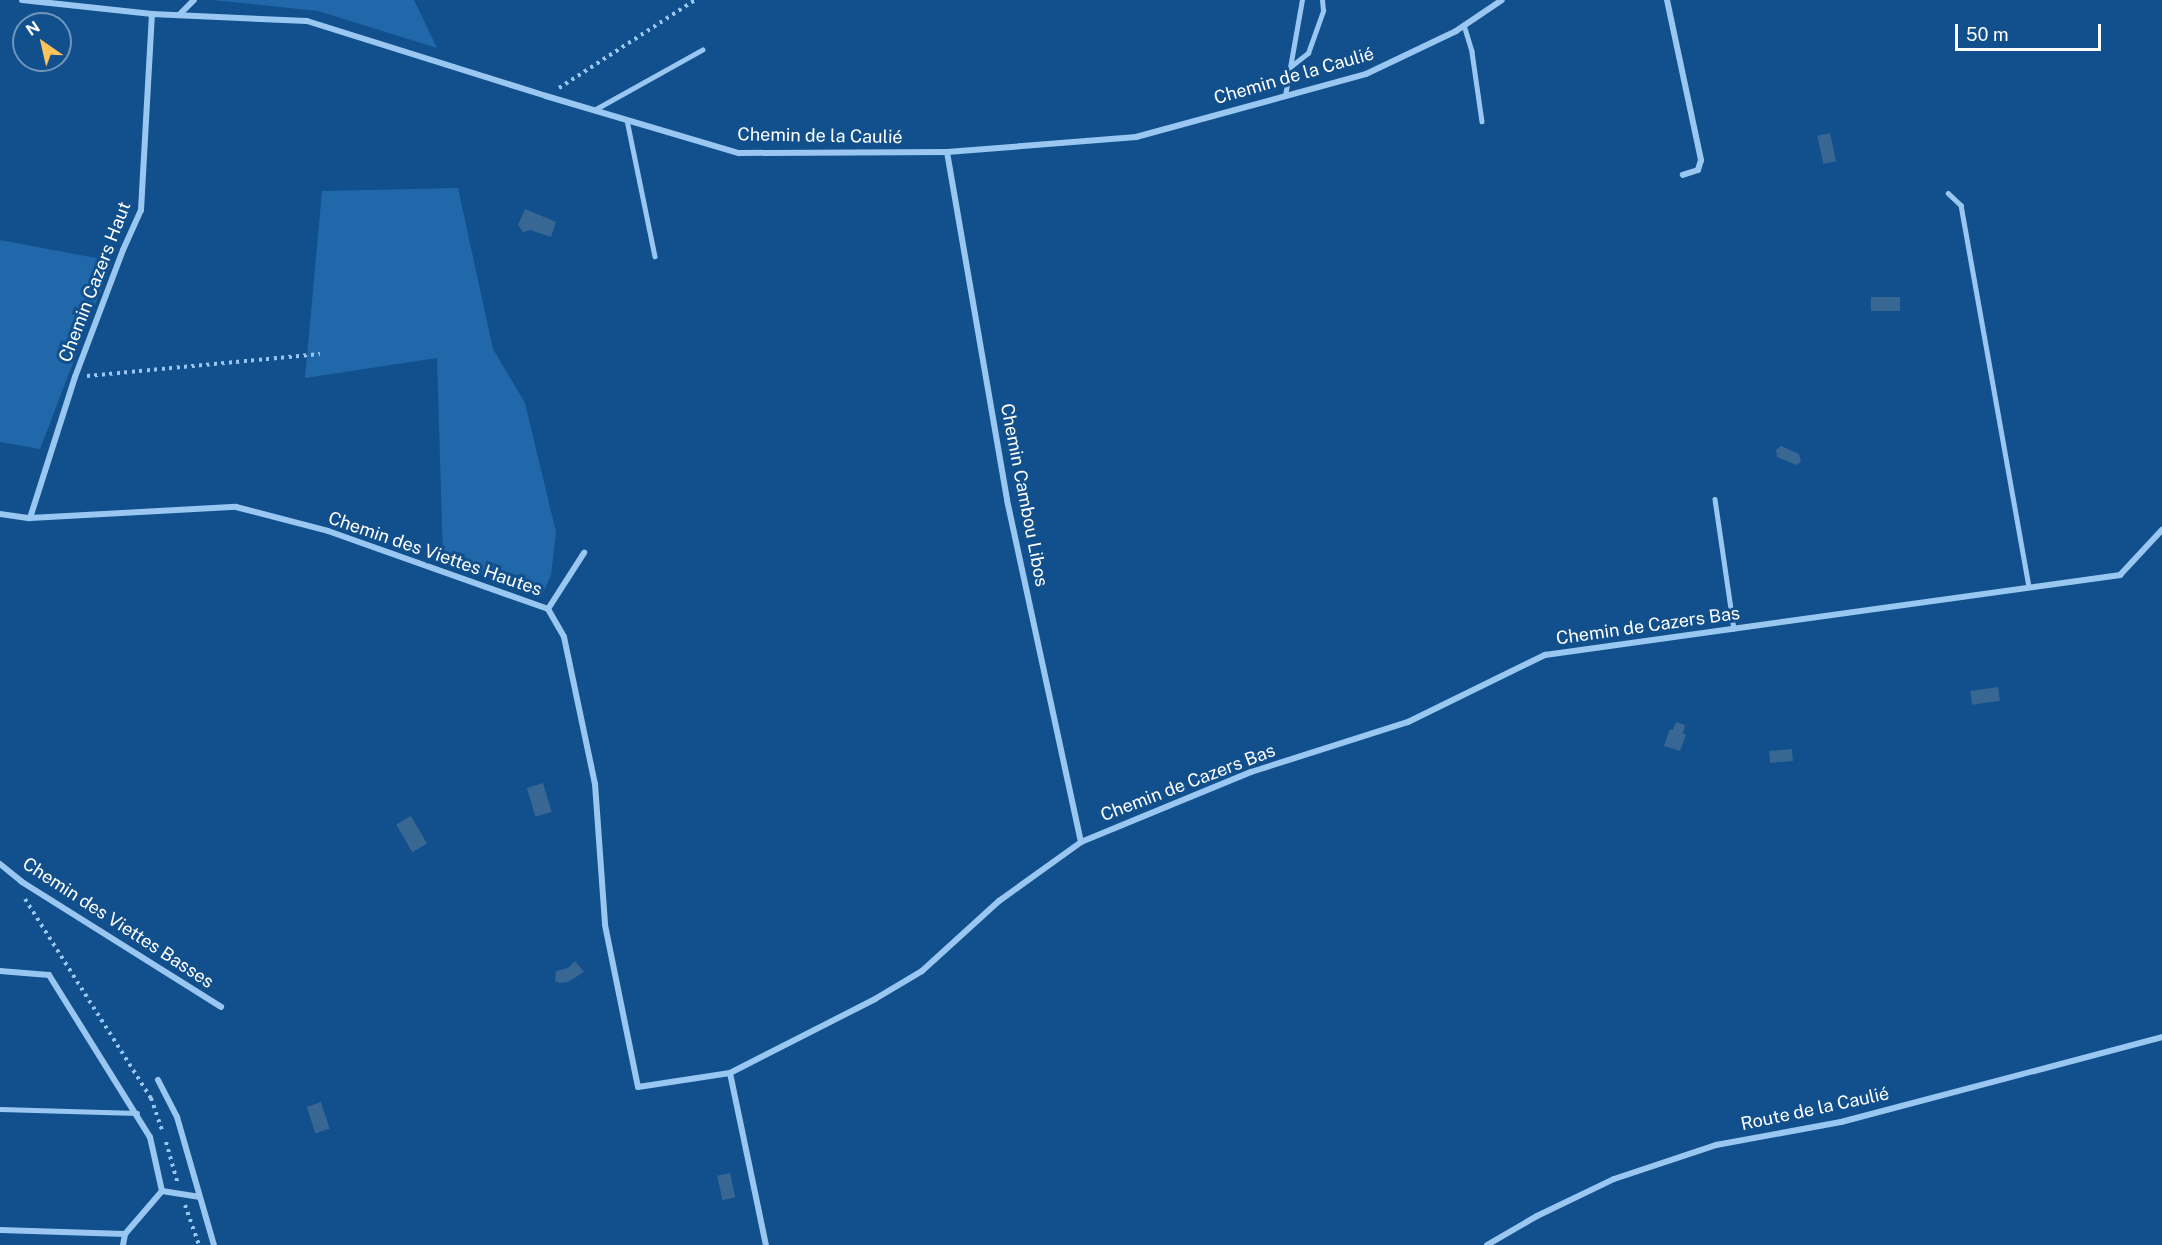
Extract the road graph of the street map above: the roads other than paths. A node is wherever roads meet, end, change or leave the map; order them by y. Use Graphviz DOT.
graph roads {
  1 [pos="22,0"];
  2 [pos="194,0"];
  3 [pos="1302,0"];
  4 [pos="1322,0"];
  5 [pos="1502,0"];
  6 [pos="1667,0"];
  7 [pos="152,14"];
  8 [pos="179,15"];
  9 [pos="1464,25"];
  10 [pos="702,50"];
  11 [pos="1290,68"];
  12 [pos="1285,96"];
  13 [pos="593,110"];
  14 [pos="627,120"];
  15 [pos="1482,121"];
  16 [pos="947,152"];
  17 [pos="1683,175"];
  18 [pos="1948,193"];
  19 [pos="655,256"];
  20 [pos="1715,499"];
  21 [pos="0,514"];
  22 [pos="30,518"];
  23 [pos="2162,530"];
  24 [pos="584,553"];
  25 [pos="2029,587"];
  26 [pos="548,609"];
  27 [pos="1734,629"];
  28 [pos="1081,842"];
  29 [pos="0,864"];
  30 [pos="0,971"];
  31 [pos="221,1007"];
  32 [pos="2162,1037"];
  33 [pos="730,1073"];
  34 [pos="158,1080"];
  35 [pos="0,1109"];
  36 [pos="137,1113"];
  37 [pos="162,1191"];
  38 [pos="199,1197"];
  39 [pos="0,1230"];
  40 [pos="125,1234"];
  41 [pos="123,1245"];
  42 [pos="214,1245"];
  43 [pos="766,1245"];
  44 [pos="1487,1245"];
  1 -- 7 [label="street, Chemin de la Caulié"];
  2 -- 8 [label="street"];
  3 -- 11 [label="lane"];
  4 -- 11 [label="lane"];
  5 -- 9 [label="street, Chemin de la Caulié"];
  6 -- 17 [label="street"];
  7 -- 8 [label="street, Chemin de la Caulié"];
  7 -- 22 [label="street, Chemin Cazers Haut"];
  8 -- 13 [label="street, Chemin de la Caulié"];
  9 -- 12 [label="street, Chemin de la Caulié"];
  9 -- 15 [label="lane"];
  10 -- 13 [label="lane"];
  11 -- 12 [label="lane"];
  12 -- 16 [label="street, Chemin de la Caulié"];
  13 -- 14 [label="street, Chemin de la Caulié"];
  14 -- 16 [label="street, Chemin de la Caulié"];
  14 -- 19 [label="lane"];
  16 -- 28 [label="street, Chemin Cambou Libos"];
  18 -- 25 [label="lane"];
  20 -- 27 [label="lane"];
  21 -- 22 [label="street, Chemin des Viettes Hautes"];
  22 -- 26 [label="street, Chemin des Viettes Hautes"];
  23 -- 25 [label="street, Chemin de Cazers Bas"];
  24 -- 26 [label="street"];
  25 -- 27 [label="street, Chemin de Cazers Bas"];
  26 -- 33 [label="street, Chemin des Viettes Hautes"];
  27 -- 28 [label="street, Chemin de Cazers Bas"];
  28 -- 33 [label="street, Chemin des Viettes Hautes"];
  29 -- 31 [label="street, Chemin des Viettes Basses"];
  30 -- 36 [label="street"];
  32 -- 44 [label="street, Route de la Caulié"];
  33 -- 43 [label="street"];
  34 -- 38 [label="street"];
  35 -- 36 [label="lane"];
  36 -- 37 [label="street"];
  37 -- 38 [label="street"];
  37 -- 40 [label="street"];
  38 -- 42 [label="street"];
  39 -- 40 [label="street"];
  40 -- 41 [label="street"];
}
